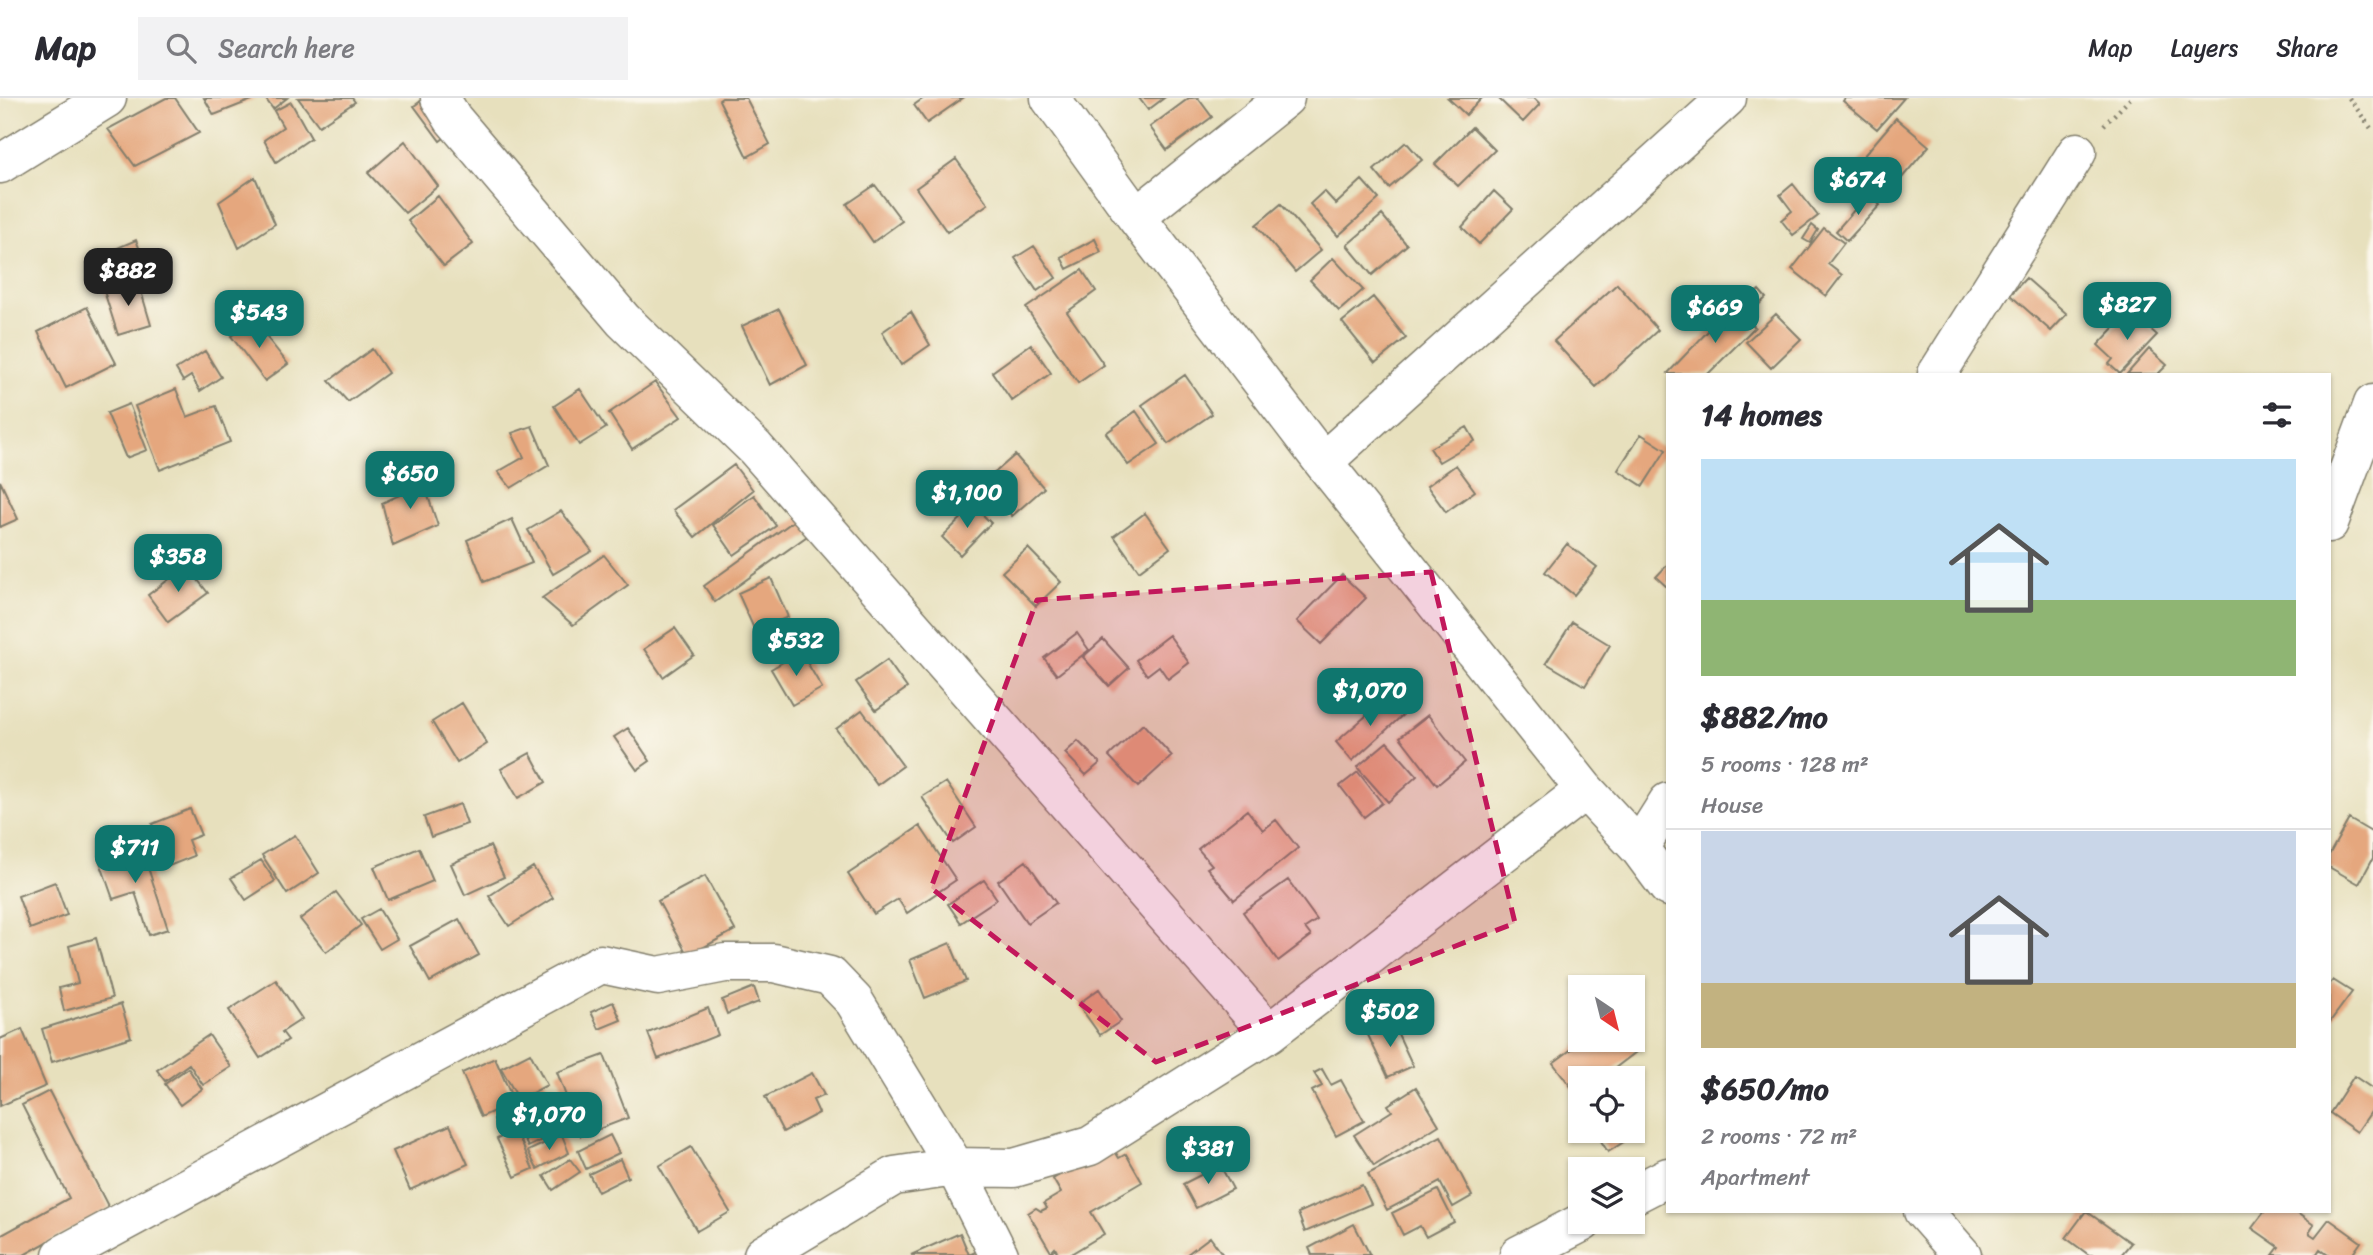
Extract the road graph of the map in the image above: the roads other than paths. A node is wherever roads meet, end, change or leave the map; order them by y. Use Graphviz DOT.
graph roads {
  1 [pos="107,98"];
  2 [pos="440,98"];
  3 [pos="1050,98"];
  4 [pos="1285,98"];
  5 [pos="1727,98"];
  6 [pos="2077,152"];
  7 [pos="0,164"];
  8 [pos="1136,217"];
  9 [pos="1938,373"];
  10 [pos="2373,404"];
  11 [pos="1323,462"];
  12 [pos="2331,518"];
  13 [pos="1585,790"];
  14 [pos="1666,805"];
  15 [pos="1639,848"];
  16 [pos="1666,884"];
  17 [pos="1269,1033"];
  18 [pos="955,1167"];
  19 [pos="1666,1178"];
  20 [pos="1645,1189"];
  21 [pos="1929,1214"];
  22 [pos="1575,1236"];
  23 [pos="62,1255"];
  24 [pos="763,1255"];
  25 [pos="999,1255"];
  26 [pos="1519,1255"];
  27 [pos="1962,1255"];
  1 -- 7 [label="street"];
  2 -- 17 [label="street"];
  3 -- 8 [label="street"];
  4 -- 8 [label="street"];
  5 -- 11 [label="street"];
  6 -- 9 [label="street"];
  8 -- 11 [label="street"];
  10 -- 12 [label="street"];
  11 -- 13 [label="street"];
  13 -- 15 [label="street"];
  13 -- 17 [label="street"];
  14 -- 15 [label="street"];
  15 -- 16 [label="street"];
  17 -- 18 [label="street"];
  18 -- 23 [label="street"];
  18 -- 24 [label="street"];
  18 -- 25 [label="street"];
  19 -- 20 [label="street"];
  21 -- 27 [label="street"];
  22 -- 26 [label="street"];
}
